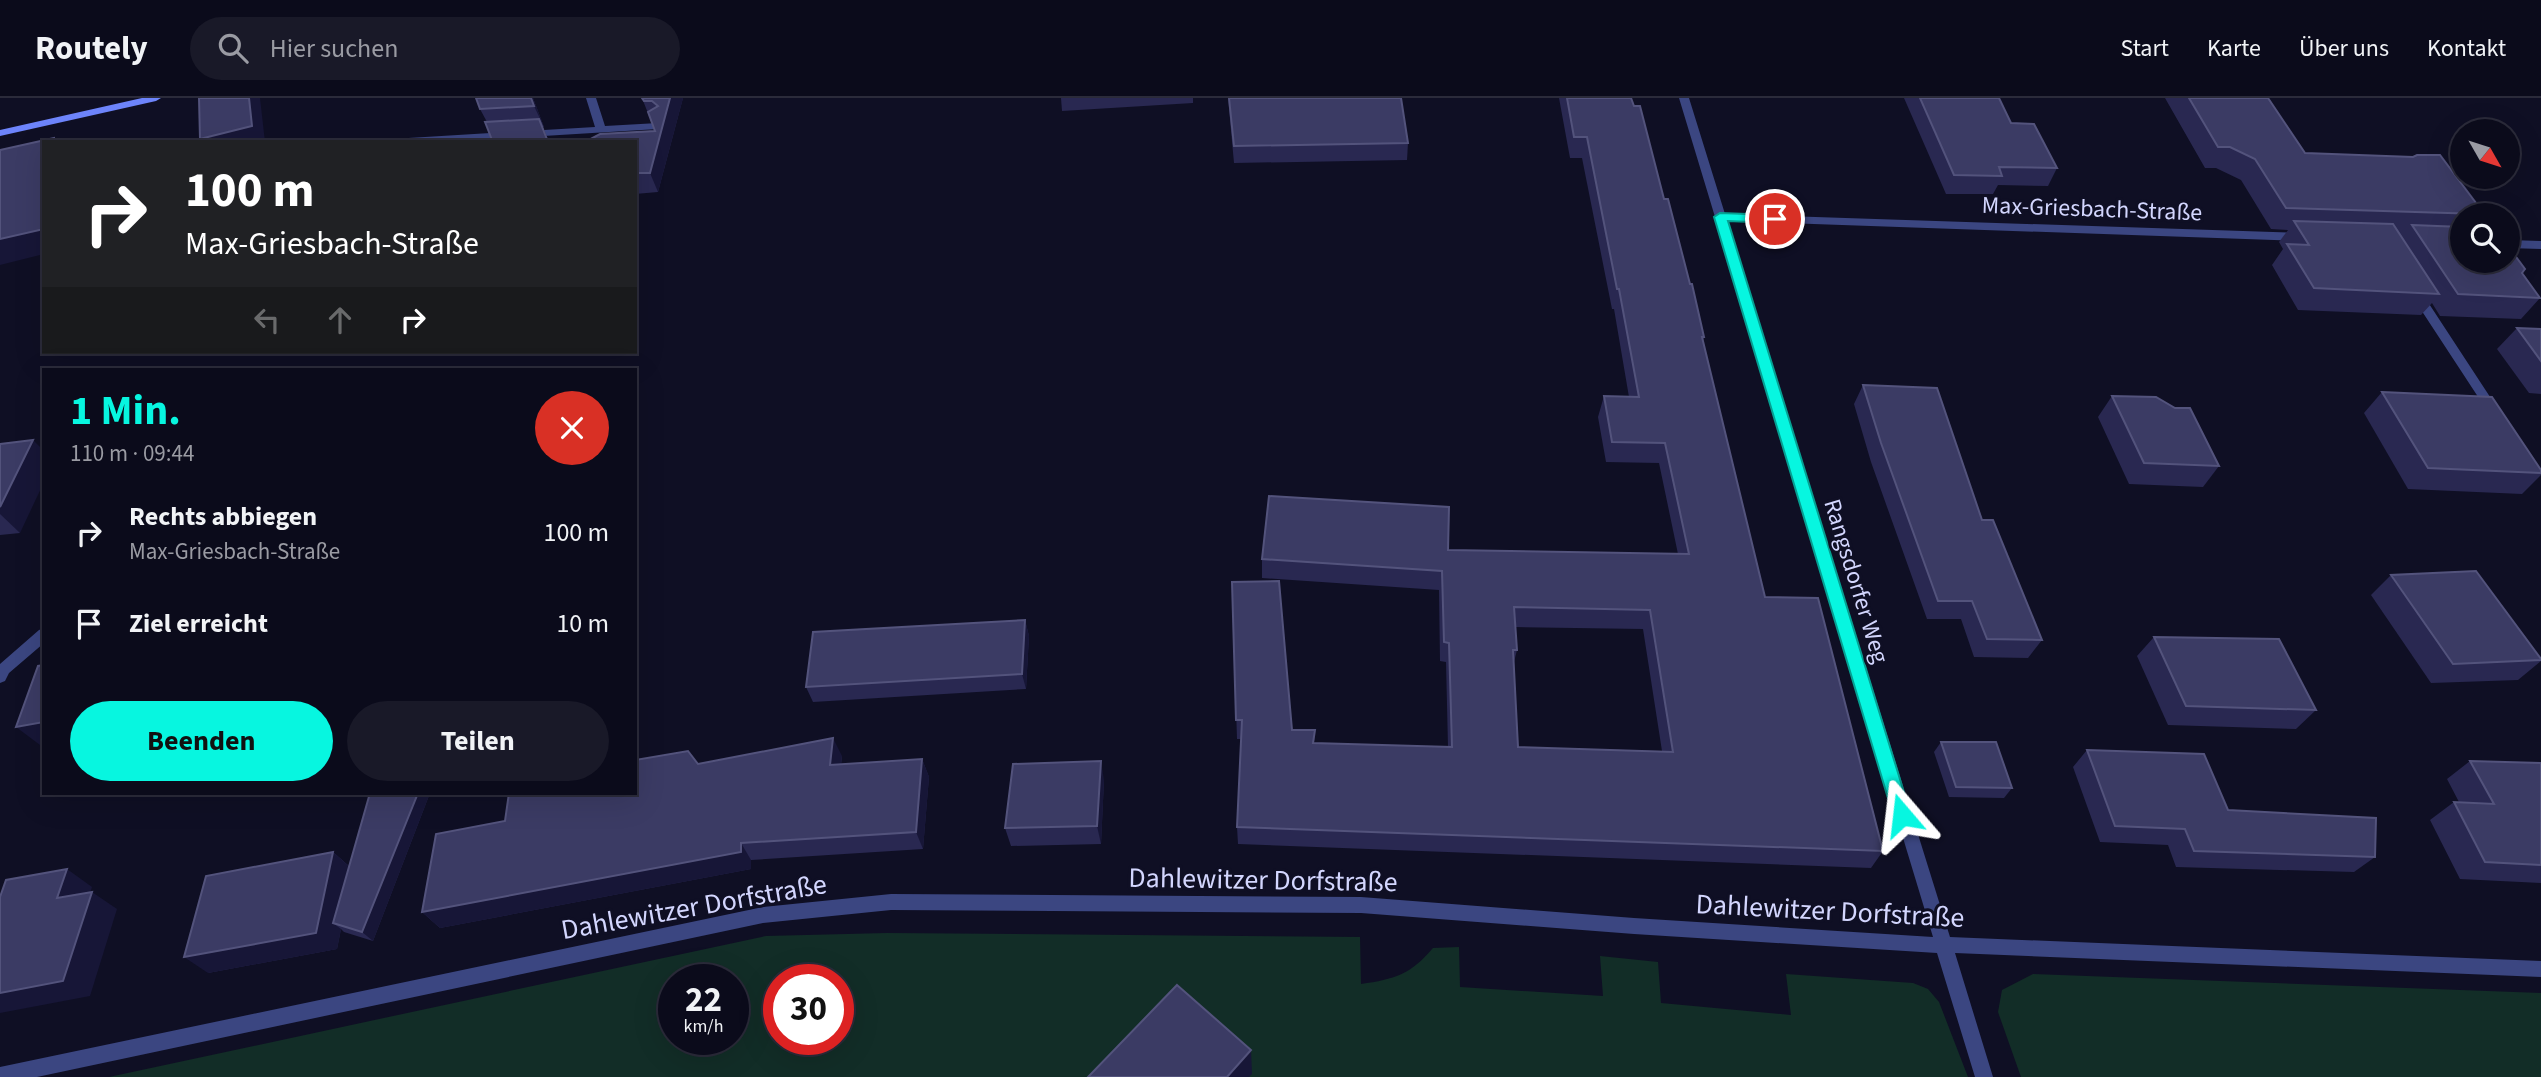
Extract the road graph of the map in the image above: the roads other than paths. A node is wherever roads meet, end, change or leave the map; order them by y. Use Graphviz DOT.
graph roads {
  1 [pos="156,98"];
  2 [pos="591,98"];
  3 [pos="1684,98"];
  4 [pos="658,126"];
  5 [pos="601,130"];
  6 [pos="0,133"];
  7 [pos="427,140"];
  8 [pos="1720,217"];
  9 [pos="2312,237"];
  10 [pos="2520,244"];
  11 [pos="2541,245"];
  12 [pos="2410,284"];
  13 [pos="2490,406"];
  14 [pos="42,636"];
  15 [pos="0,677"];
  16 [pos="1941,945"];
  17 [pos="2541,969"];
  18 [pos="0,1076"];
  19 [pos="1983,1077"];
  1 -- 6 [label="main road"];
  2 -- 5 [label="street"];
  3 -- 8 [label="street, Rangsdorfer Weg"];
  4 -- 5 [label="street"];
  5 -- 7 [label="street"];
  8 -- 9 [label="street, Max-Griesbach-Straße"];
  8 -- 16 [label="street, Rangsdorfer Weg"];
  10 -- 11 [label="street"];
  12 -- 13 [label="street"];
  14 -- 15 [label="street"];
  16 -- 17 [label="street, Dahlewitzer Dorfstraße"];
  16 -- 18 [label="street, Dahlewitzer Dorfstraße"];
  16 -- 19 [label="street, Rangsdorfer Weg"];
}
